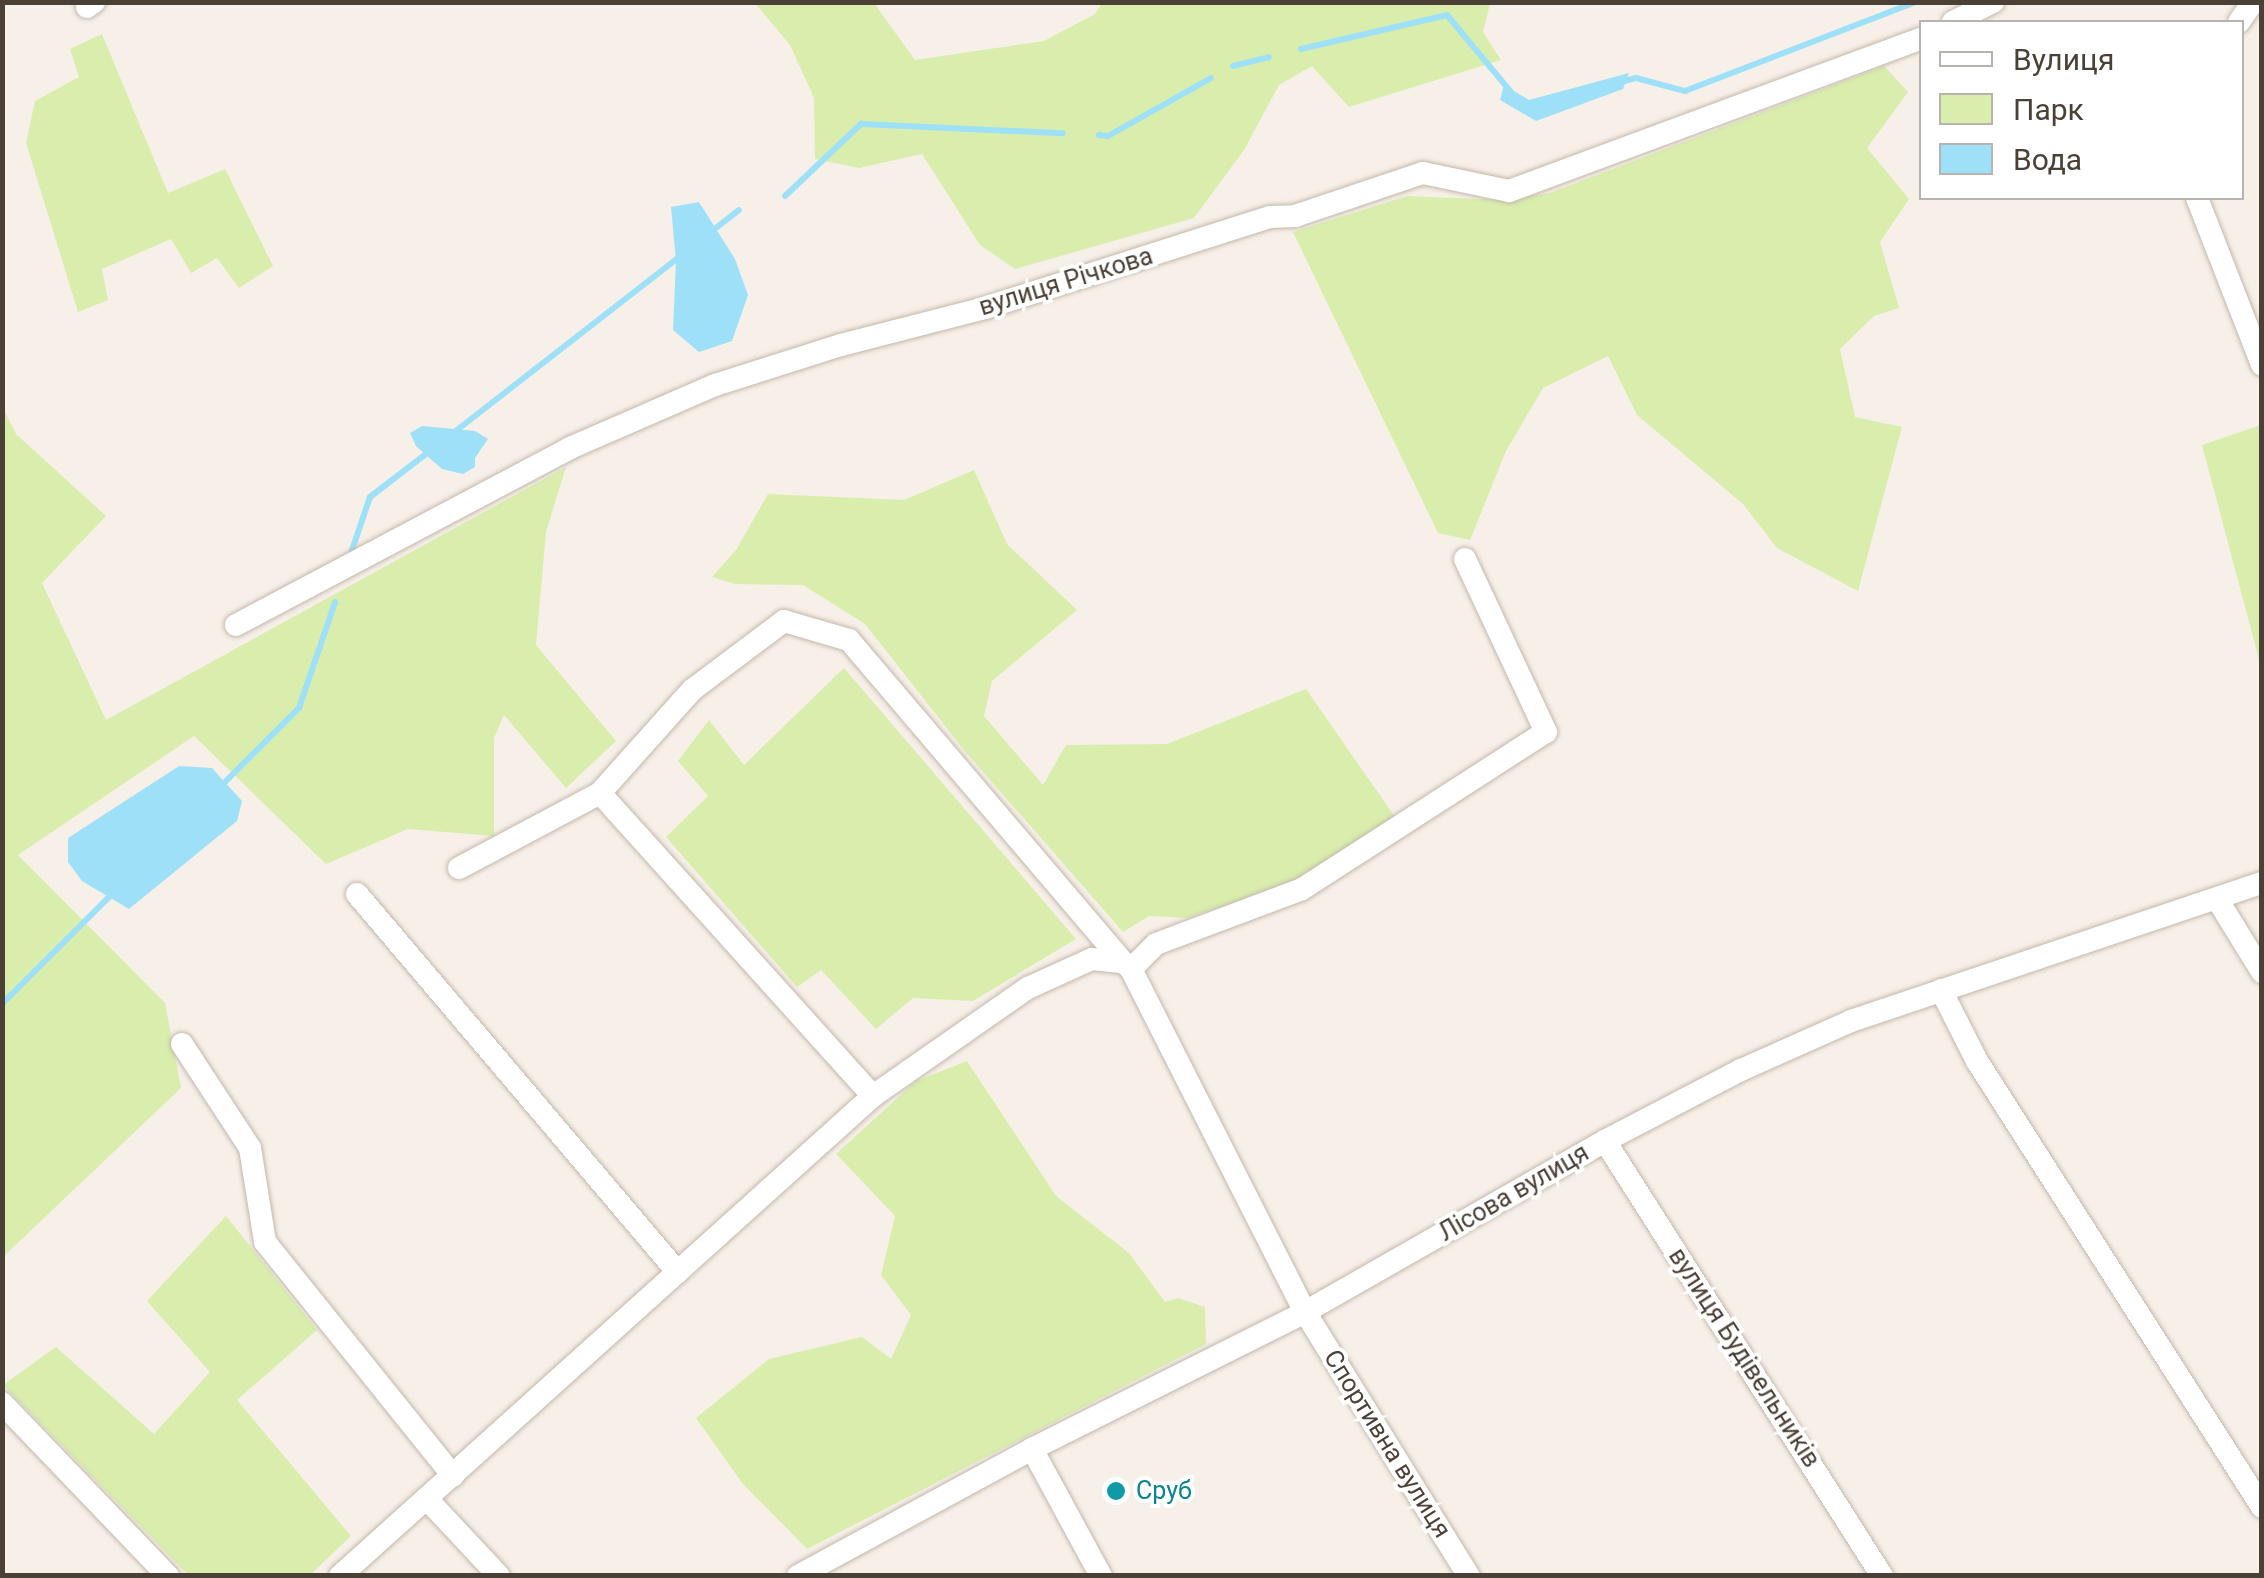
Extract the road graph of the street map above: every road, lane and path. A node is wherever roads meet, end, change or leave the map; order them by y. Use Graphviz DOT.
graph roads {
  1 [pos="1993,2"];
  2 [pos="1957,20"];
  3 [pos="1919,39"];
  4 [pos="2198,200"];
  5 [pos="2262,365"];
  6 [pos="1465,559"];
  7 [pos="236,626"];
  8 [pos="600,793"];
  9 [pos="459,868"];
  10 [pos="2262,884"];
  11 [pos="357,894"];
  12 [pos="2217,899"];
  13 [pos="1127,966"];
  14 [pos="2262,972"];
  15 [pos="1941,990"];
  16 [pos="182,1044"];
  17 [pos="873,1096"];
  18 [pos="1605,1141"];
  19 [pos="678,1272"];
  20 [pos="1305,1312"];
  21 [pos="2,1403"];
  22 [pos="1032,1449"];
  23 [pos="452,1476"];
  24 [pos="427,1498"];
  25 [pos="2262,1507"];
  26 [pos="168,1576"];
  27 [pos="340,1576"];
  28 [pos="498,1576"];
  29 [pos="798,1576"];
  30 [pos="1101,1576"];
  31 [pos="1469,1576"];
  32 [pos="1882,1576"];
  1 -- 2 [label="street"];
  3 -- 7 [label="street, вулиця Річкова"];
  4 -- 5 [label="street"];
  6 -- 13 [label="street"];
  8 -- 9 [label="street"];
  8 -- 13 [label="street, Спортивна вулиця"];
  8 -- 17 [label="street"];
  10 -- 12 [label="street, Лісова вулиця"];
  11 -- 19 [label="street"];
  12 -- 14 [label="street"];
  12 -- 15 [label="street, Лісова вулиця"];
  13 -- 17 [label="street"];
  13 -- 20 [label="street, Спортивна вулиця"];
  15 -- 18 [label="street, Лісова вулиця"];
  15 -- 25 [label="street"];
  16 -- 23 [label="street"];
  17 -- 19 [label="street"];
  18 -- 20 [label="street, Лісова вулиця"];
  18 -- 32 [label="street, вулиця Будівельників"];
  19 -- 23 [label="street"];
  20 -- 22 [label="street, Лісова вулиця"];
  20 -- 31 [label="street, Спортивна вулиця"];
  21 -- 26 [label="street"];
  22 -- 29 [label="street, Лісова вулиця"];
  22 -- 30 [label="street"];
  23 -- 24 [label="street"];
  24 -- 27 [label="street"];
  24 -- 28 [label="street"];
}
